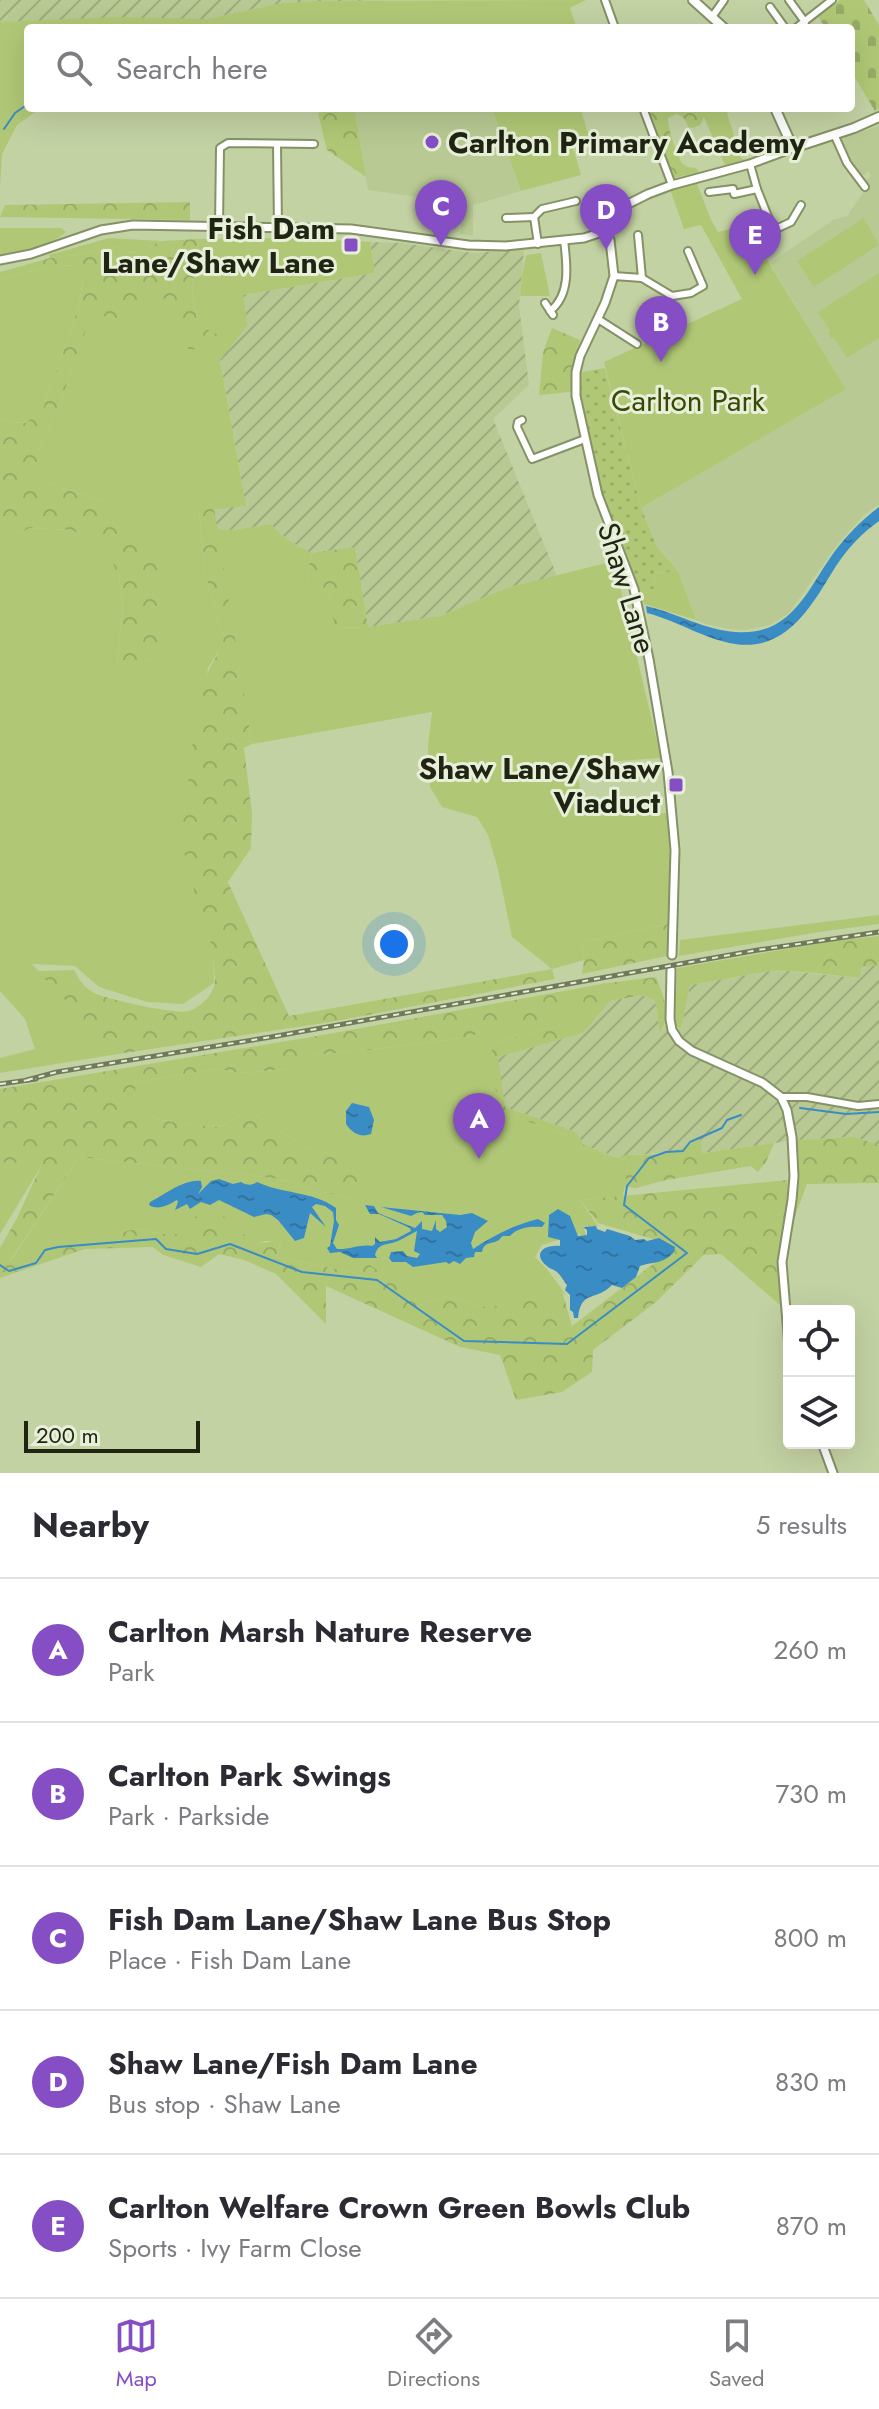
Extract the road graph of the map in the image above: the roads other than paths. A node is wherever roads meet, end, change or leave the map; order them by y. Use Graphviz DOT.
graph roads {
  1 [pos="605,0"];
  2 [pos="693,0"];
  3 [pos="724,0"];
  4 [pos="789,0"];
  5 [pos="832,0"];
  6 [pos="770,7"];
  7 [pos="712,17"];
  8 [pos="805,22"];
  9 [pos="614,24"];
  10 [pos="720,24"];
  11 [pos="782,24"];
  12 [pos="802,24"];
  13 [pos="645,112"];
  14 [pos="777,112"];
  15 [pos="879,117"];
  16 [pos="834,134"];
  17 [pos="277,144"];
  18 [pos="314,144"];
  19 [pos="793,148"];
  20 [pos="750,164"];
  21 [pos="868,174"];
  22 [pos="672,185"];
  23 [pos="757,189"];
  24 [pos="709,192"];
  25 [pos="734,194"];
  26 [pos="576,201"];
  27 [pos="735,204"];
  28 [pos="808,214"];
  29 [pos="534,217"];
  30 [pos="506,218"];
  31 [pos="219,226"];
  32 [pos="278,228"];
  33 [pos="605,231"];
  34 [pos="638,235"];
  35 [pos="564,240"];
  36 [pos="538,244"];
  37 [pos="688,251"];
  38 [pos="0,260"];
  39 [pos="614,276"];
  40 [pos="642,278"];
  41 [pos="545,303"];
  42 [pos="598,319"];
  43 [pos="637,344"];
  44 [pos="522,420"];
  45 [pos="585,439"];
  46 [pos="672,955"];
  47 [pos="671,970"];
  48 [pos="781,1097"];
  49 [pos="879,1104"];
  50 [pos="786,1305"];
  51 [pos="824,1449"];
  52 [pos="833,1473"];
  1 -- 9 [label="street"];
  2 -- 7 [label="main road"];
  3 -- 7 [label="street"];
  4 -- 8 [label="street"];
  5 -- 8 [label="street"];
  6 -- 11 [label="street"];
  7 -- 10 [label="main road"];
  8 -- 12 [label="street"];
  13 -- 22 [label="street"];
  14 -- 19 [label="main road"];
  15 -- 16 [label="main road"];
  16 -- 19 [label="main road"];
  16 -- 21 [label="street"];
  17 -- 18 [label="street"];
  17 -- 31 [label="street"];
  17 -- 32 [label="street"];
  19 -- 20 [label="street"];
  20 -- 22 [label="street"];
  20 -- 23 [label="street"];
  22 -- 33 [label="street"];
  23 -- 25 [label="street"];
  23 -- 28 [label="street"];
  24 -- 25 [label="street"];
  25 -- 27 [label="street"];
  26 -- 29 [label="street"];
  29 -- 30 [label="street"];
  29 -- 36 [label="street"];
  31 -- 32 [label="street"];
  31 -- 38 [label="street"];
  32 -- 36 [label="street"];
  33 -- 35 [label="street"];
  33 -- 39 [label="street, Shaw Lane"];
  34 -- 40 [label="street"];
  35 -- 36 [label="street"];
  35 -- 41 [label="street"];
  37 -- 40 [label="street"];
  39 -- 40 [label="street"];
  39 -- 42 [label="street, Shaw Lane"];
  42 -- 43 [label="street"];
  42 -- 45 [label="street, Shaw Lane"];
  44 -- 45 [label="street"];
  45 -- 46 [label="street, Shaw Lane"];
  47 -- 48 [label="street"];
  48 -- 49 [label="street"];
  48 -- 50 [label="street"];
  51 -- 52 [label="street"];
}
